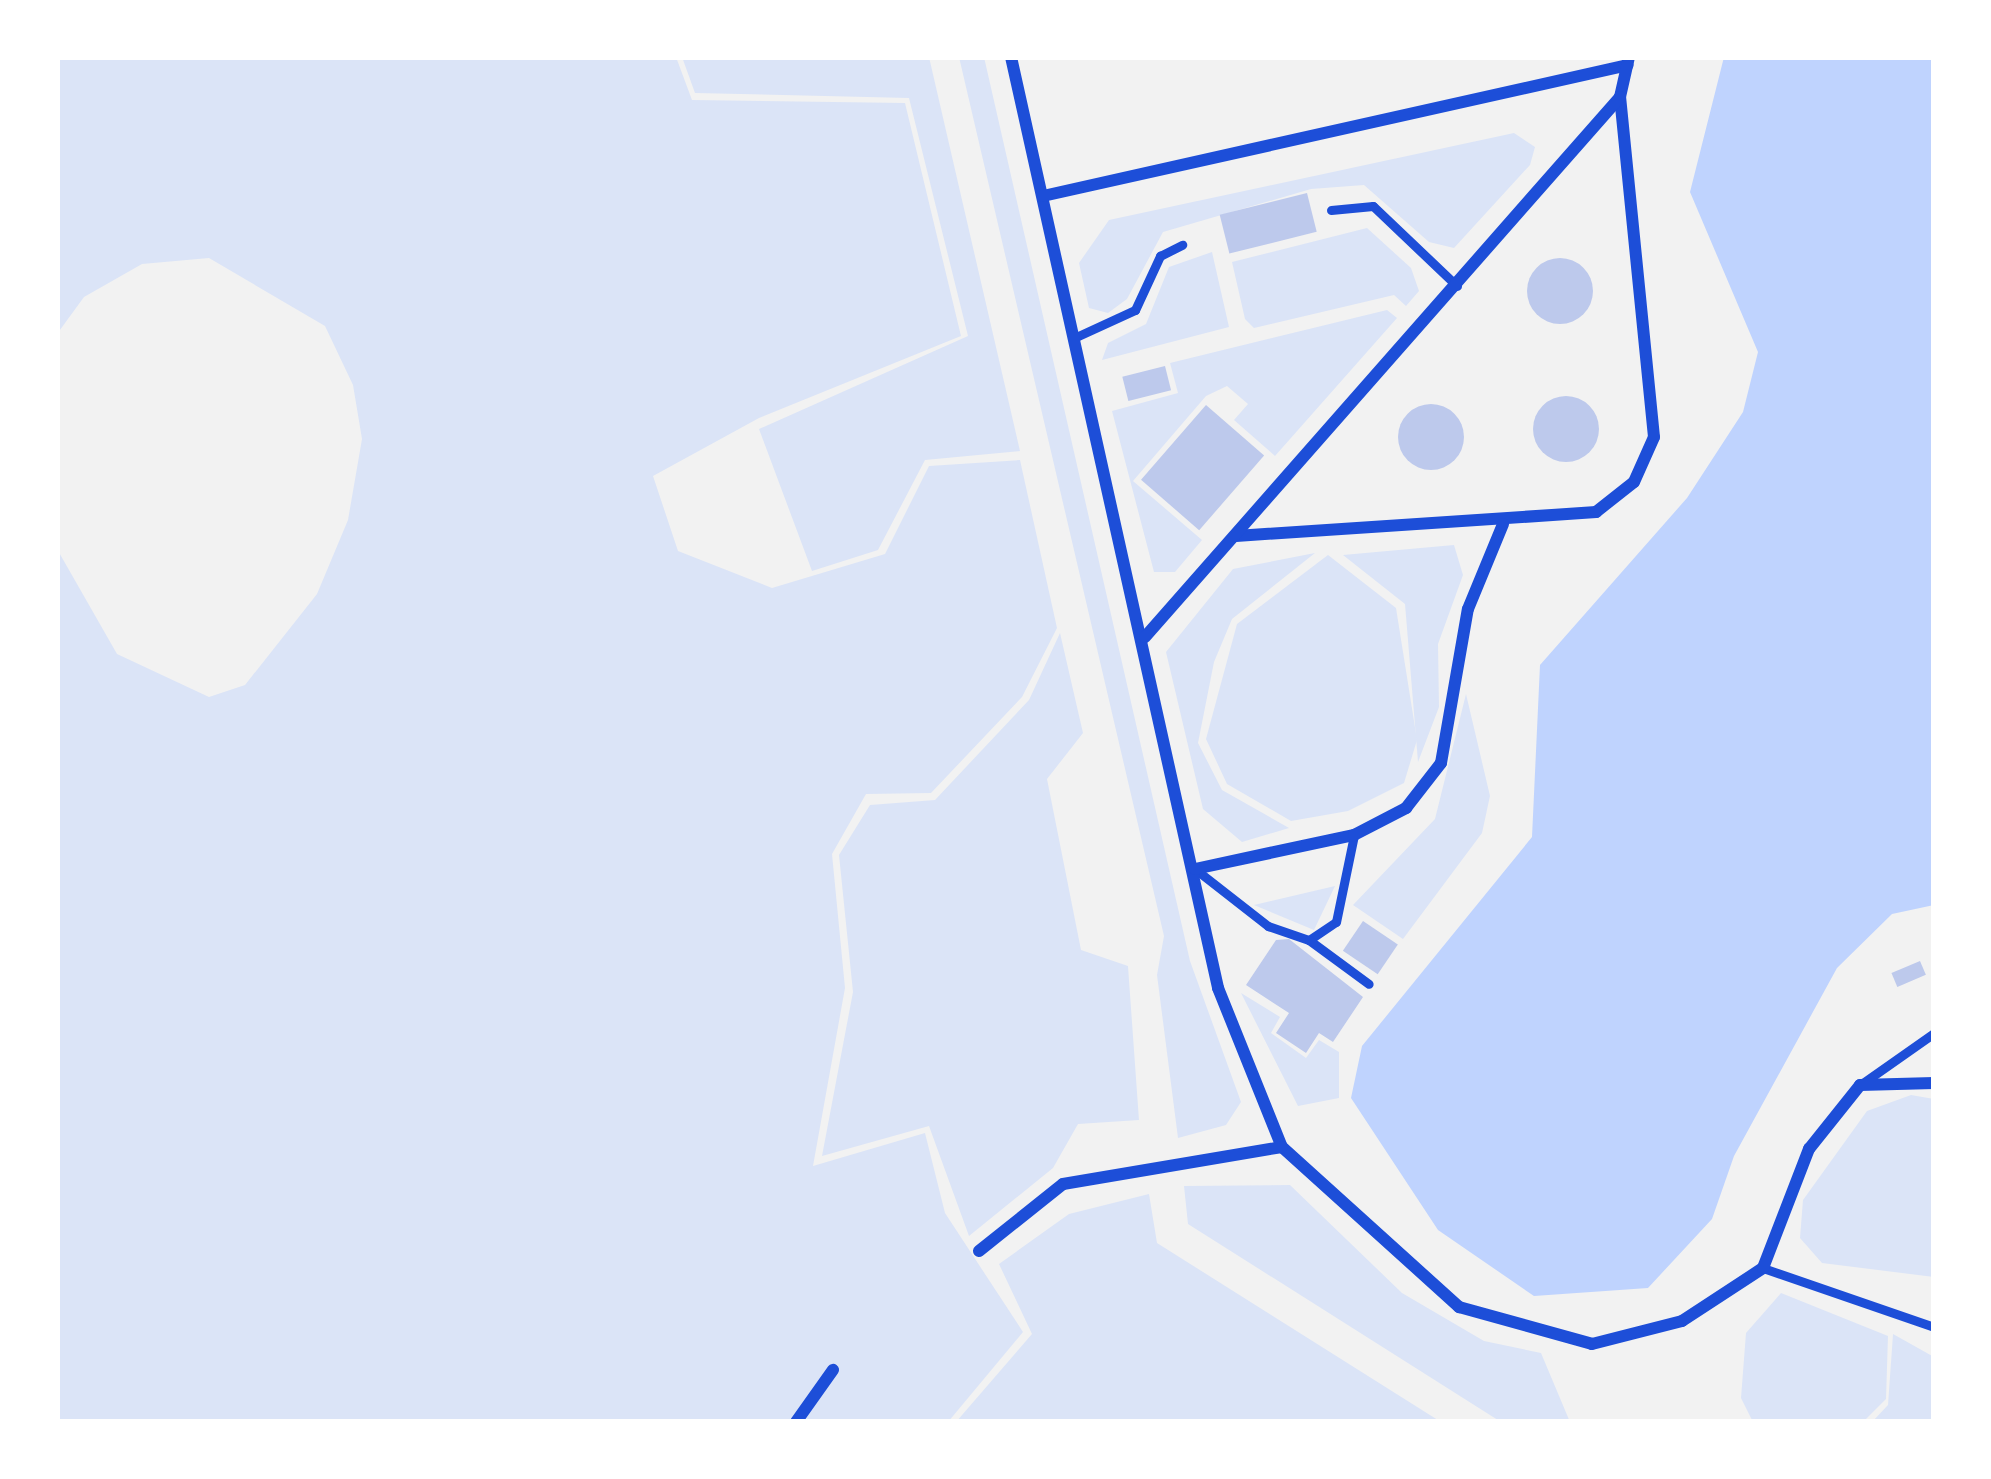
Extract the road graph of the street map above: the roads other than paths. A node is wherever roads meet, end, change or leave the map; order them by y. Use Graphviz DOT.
graph roads {
  1 [pos="1011,57"];
  2 [pos="1628,61"];
  3 [pos="1620,97"];
  4 [pos="1043,196"];
  5 [pos="1331,210"];
  6 [pos="1182,244"];
  7 [pos="1457,286"];
  8 [pos="1076,337"];
  9 [pos="1503,524"];
  10 [pos="1236,536"];
  11 [pos="1145,637"];
  12 [pos="1354,835"];
  13 [pos="1195,869"];
  14 [pos="1309,940"];
  15 [pos="1369,984"];
  16 [pos="1934,1033"];
  17 [pos="1934,1083"];
  18 [pos="1860,1085"];
  19 [pos="1282,1148"];
  20 [pos="979,1251"];
  21 [pos="1762,1268"];
  22 [pos="1934,1327"];
  23 [pos="833,1370"];
  24 [pos="796,1422"];
  1 -- 4 [label="street"];
  2 -- 3 [label="street"];
  2 -- 4 [label="street"];
  3 -- 7 [label="street"];
  3 -- 9 [label="street"];
  4 -- 8 [label="street"];
  5 -- 7 [label="lane"];
  6 -- 8 [label="lane"];
  7 -- 10 [label="street"];
  8 -- 11 [label="street"];
  9 -- 10 [label="street"];
  9 -- 12 [label="street"];
  10 -- 11 [label="street"];
  11 -- 13 [label="street"];
  12 -- 13 [label="street"];
  12 -- 14 [label="lane"];
  13 -- 14 [label="lane"];
  13 -- 19 [label="street"];
  14 -- 15 [label="lane"];
  16 -- 18 [label="lane"];
  17 -- 18 [label="street"];
  18 -- 21 [label="street"];
  19 -- 20 [label="street"];
  19 -- 21 [label="street"];
  21 -- 22 [label="lane"];
  23 -- 24 [label="street"];
}
